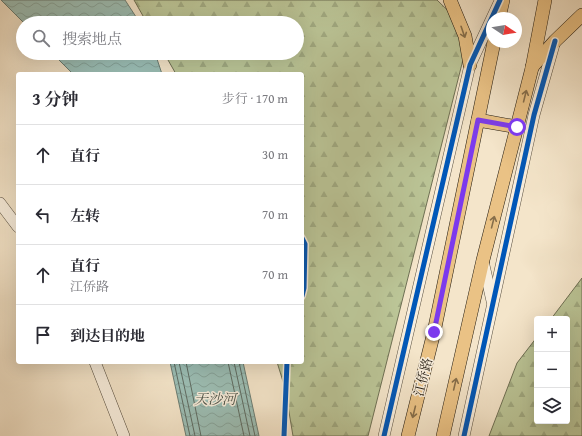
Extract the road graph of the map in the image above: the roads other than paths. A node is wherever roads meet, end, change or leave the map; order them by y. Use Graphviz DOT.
graph roads {
  1 [pos="450,0"];
  2 [pos="501,0"];
  3 [pos="545,0"];
  4 [pos="500,12"];
  5 [pos="582,15"];
  6 [pos="555,41"];
  7 [pos="493,48"];
  8 [pos="470,65"];
  9 [pos="532,68"];
  10 [pos="478,120"];
  11 [pos="517,127"];
  12 [pos="0,203"];
  13 [pos="16,225"];
  14 [pos="483,260"];
  15 [pos="493,306"];
  16 [pos="96,364"];
  17 [pos="124,436"];
  18 [pos="384,436"];
  19 [pos="408,436"];
  20 [pos="443,436"];
  21 [pos="464,436"];
  1 -- 8 [label="main road, one-way"];
  2 -- 4 [label="main road"];
  2 -- 8 [label="street"];
  3 -- 9 [label="main road"];
  5 -- 6 [label="main road"];
  6 -- 9 [label="main road"];
  6 -- 15 [label="street"];
  7 -- 10 [label="main road, 江侨路"];
  8 -- 18 [label="street"];
  11 -- 9 [label="main road, one-way"];
  10 -- 11 [label="main road"];
  10 -- 19 [label="main road, 江侨路, one-way"];
  14 -- 11 [label="main road, one-way"];
  12 -- 13 [label="street"];
  14 -- 15 [label="street"];
  20 -- 14 [label="main road, one-way"];
  15 -- 21 [label="street"];
  16 -- 17 [label="street"];
}
